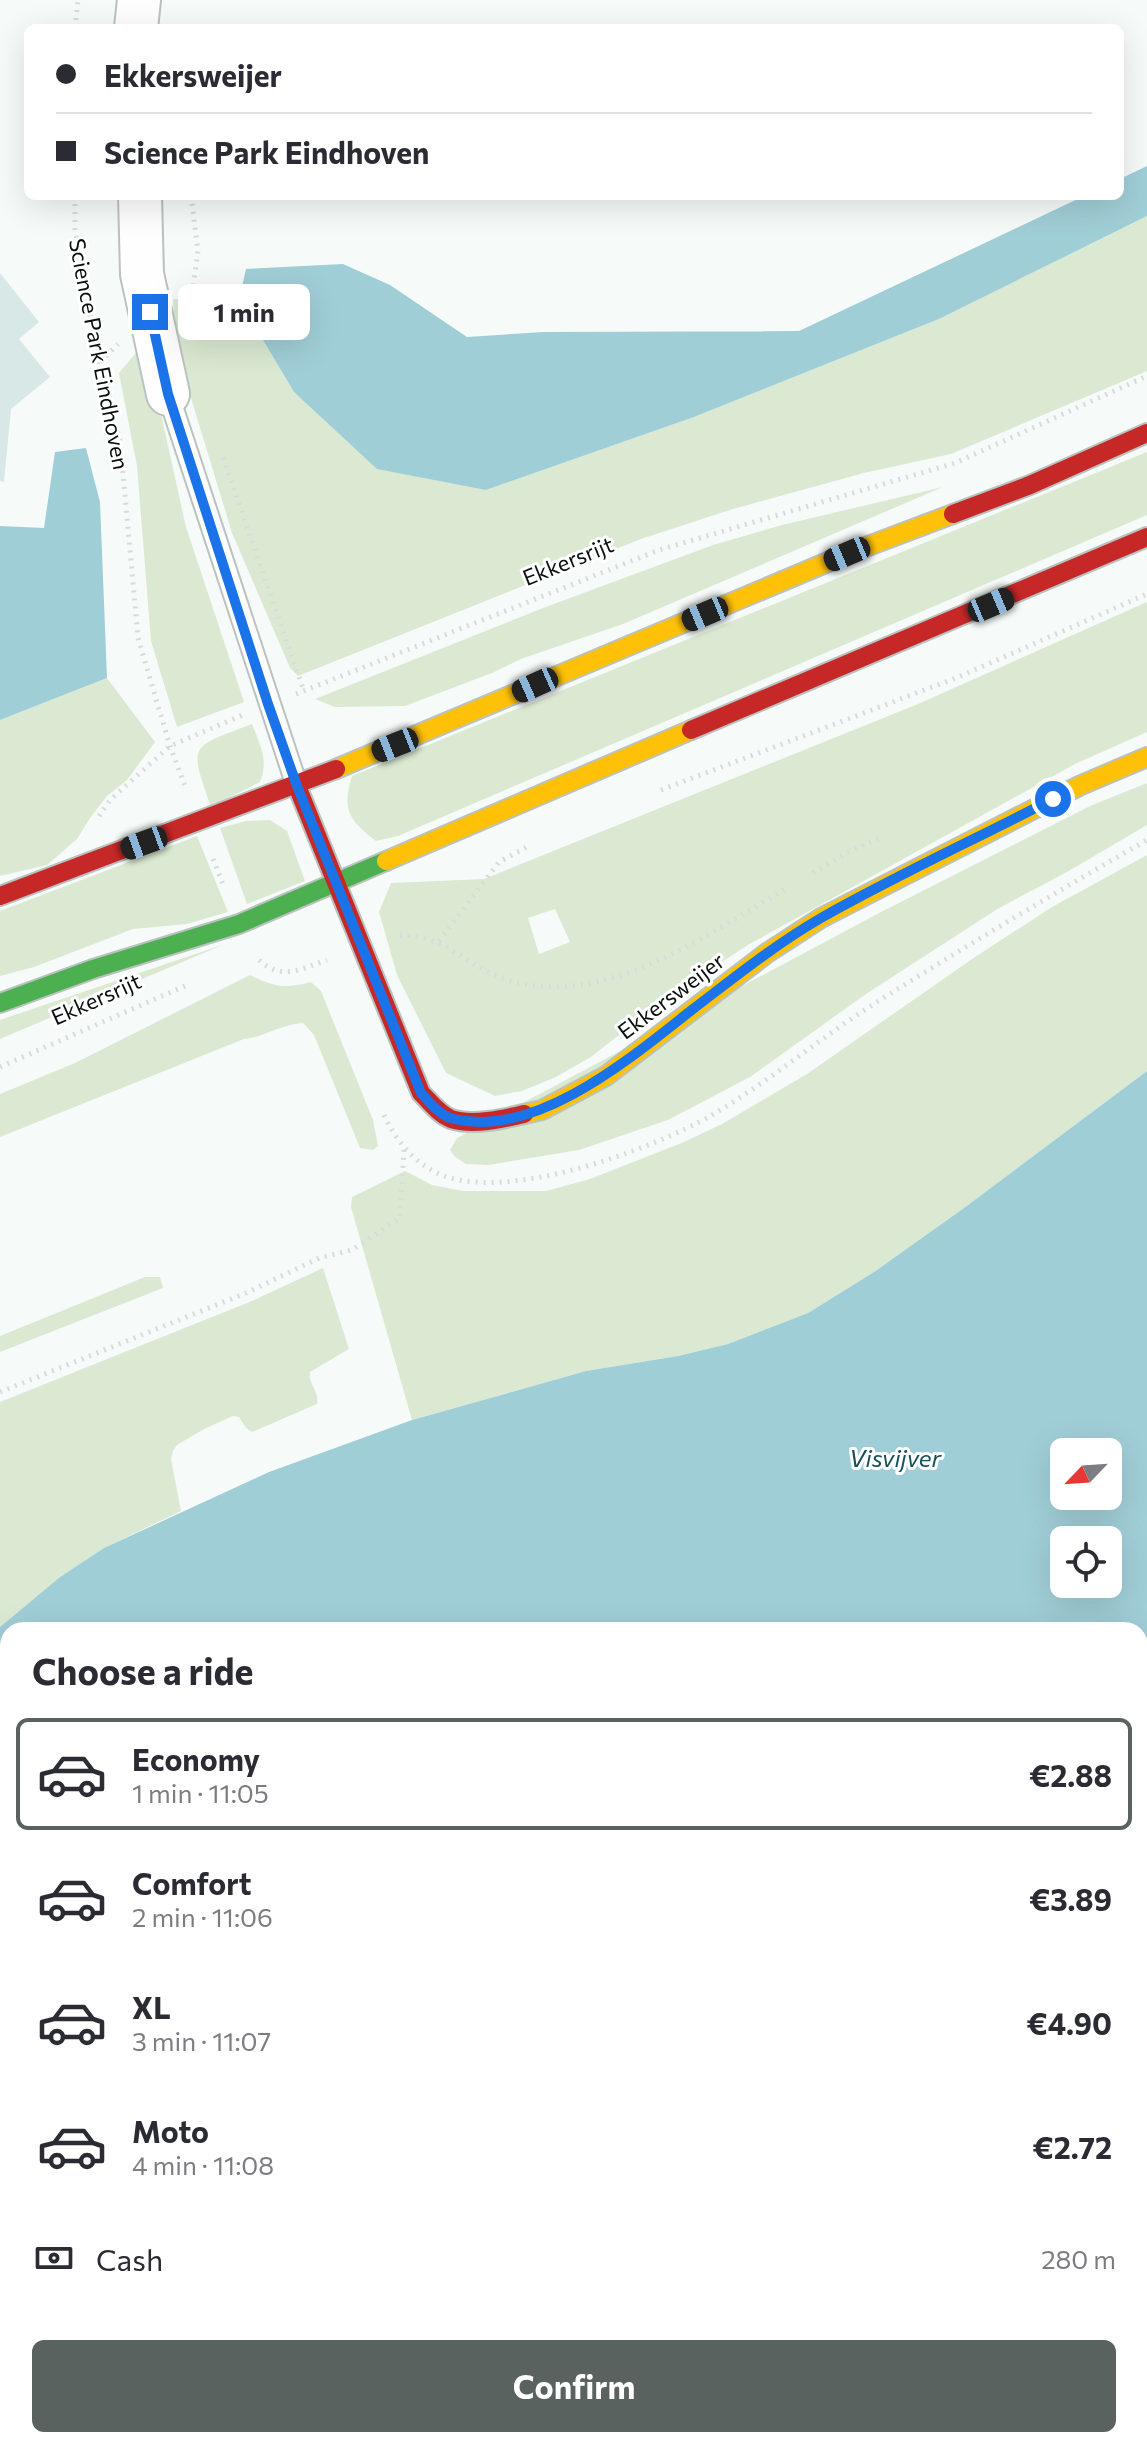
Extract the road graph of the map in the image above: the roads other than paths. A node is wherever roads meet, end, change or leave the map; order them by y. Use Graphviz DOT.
graph roads {
  1 [pos="139,0"];
  2 [pos="136,24"];
  3 [pos="140,200"];
  4 [pos="168,394"];
  5 [pos="1147,433"];
  6 [pos="1147,537"];
  7 [pos="1147,757"];
  8 [pos="297,786"];
  9 [pos="336,884"];
  10 [pos="0,896"];
  11 [pos="0,1003"];
  1 -- 2 [label="street"];
  3 -- 4 [label="street"];
  4 -- 8 [label="lane"];
  5 -- 8 [label="main road"];
  6 -- 9 [label="main road, Ekkersrijt"];
  7 -- 9 [label="main road, Ekkersweijer"];
  8 -- 9 [label="main road"];
  8 -- 10 [label="main road"];
  9 -- 11 [label="main road, Ekkersrijt"];
}
